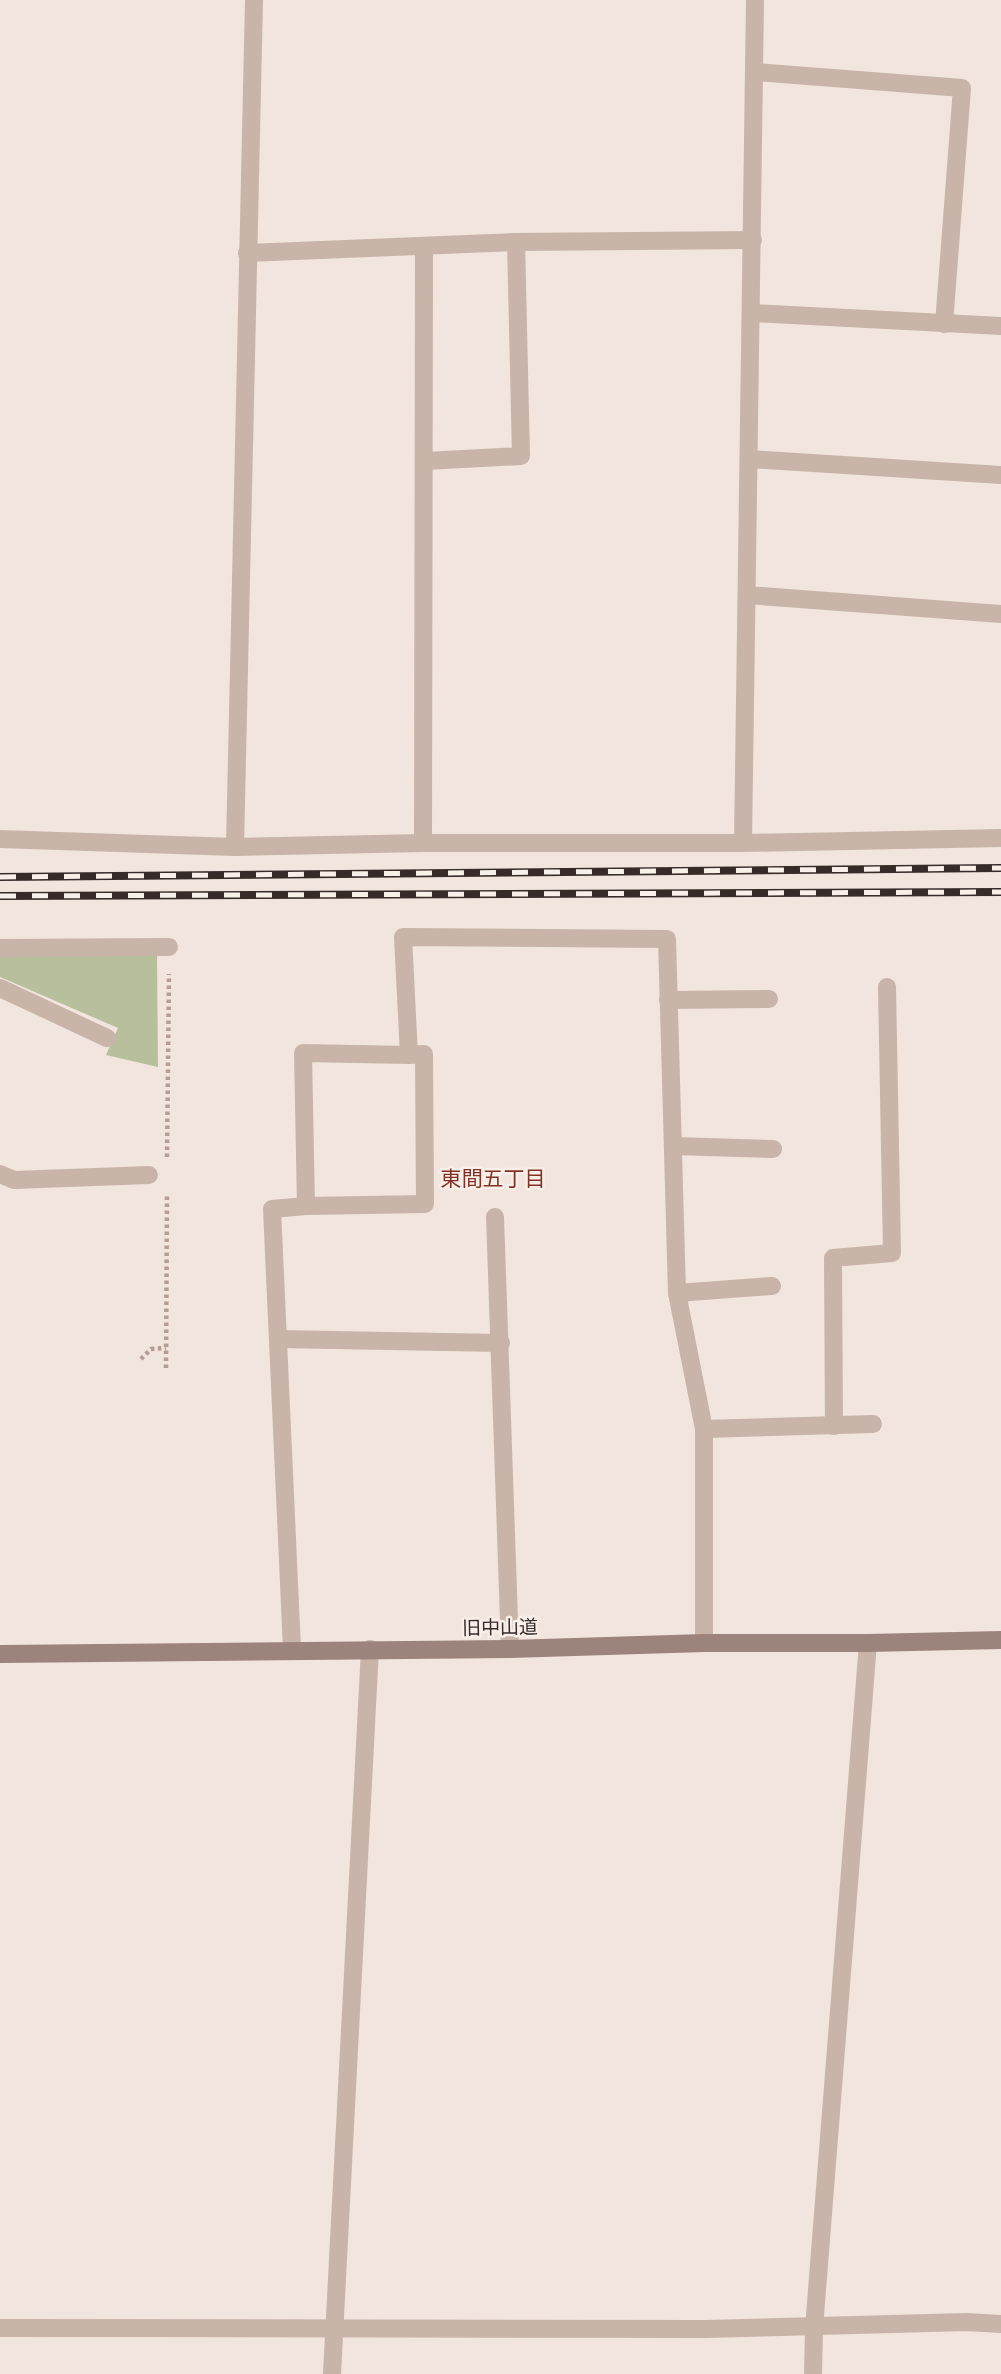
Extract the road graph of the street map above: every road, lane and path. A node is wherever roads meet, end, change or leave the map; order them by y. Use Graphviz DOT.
graph roads {
  1 [pos="254,0"];
  2 [pos="755,0"];
  3 [pos="755,72"];
  4 [pos="752,240"];
  5 [pos="516,242"];
  6 [pos="424,247"];
  7 [pos="247,253"];
  8 [pos="751,313"];
  9 [pos="944,324"];
  10 [pos="1001,326"];
  11 [pos="749,459"];
  12 [pos="425,461"];
  13 [pos="1001,475"];
  14 [pos="747,595"];
  15 [pos="1001,614"];
  16 [pos="1001,838"];
  17 [pos="0,839"];
  18 [pos="423,843"];
  19 [pos="743,843"];
  20 [pos="235,847"];
  21 [pos="169,947"];
  22 [pos="0,948"];
  23 [pos="887,987"];
  24 [pos="0,988"];
  25 [pos="769,999"];
  26 [pos="668,1000"];
  27 [pos="107,1038"];
  28 [pos="409,1055"];
  29 [pos="673,1146"];
  30 [pos="773,1149"];
  31 [pos="0,1174"];
  32 [pos="149,1175"];
  33 [pos="306,1206"];
  34 [pos="495,1217"];
  35 [pos="772,1286"];
  36 [pos="677,1293"];
  37 [pos="278,1339"];
  38 [pos="501,1343"];
  39 [pos="166,1348"];
  40 [pos="141,1359"];
  41 [pos="873,1424"];
  42 [pos="834,1426"];
  43 [pos="704,1429"];
  44 [pos="1001,1640"];
  45 [pos="704,1643"];
  46 [pos="868,1643"];
  47 [pos="292,1649"];
  48 [pos="370,1649"];
  49 [pos="510,1649"];
  50 [pos="0,1654"];
  51 [pos="1001,2324"];
  52 [pos="0,2328"];
  53 [pos="814,2328"];
  54 [pos="334,2329"];
  55 [pos="332,2374"];
  56 [pos="813,2374"];
  1 -- 7 [label="street"];
  2 -- 3 [label="street"];
  3 -- 4 [label="street"];
  3 -- 9 [label="street"];
  4 -- 5 [label="street"];
  4 -- 8 [label="street"];
  5 -- 6 [label="street"];
  5 -- 12 [label="street"];
  6 -- 7 [label="street"];
  6 -- 12 [label="street"];
  7 -- 20 [label="street"];
  8 -- 9 [label="street"];
  8 -- 11 [label="street"];
  9 -- 10 [label="street"];
  11 -- 13 [label="street"];
  11 -- 14 [label="street"];
  12 -- 18 [label="street"];
  14 -- 15 [label="street"];
  14 -- 19 [label="street"];
  16 -- 19 [label="street"];
  17 -- 20 [label="street"];
  18 -- 19 [label="street"];
  18 -- 20 [label="street"];
  21 -- 22 [label="street"];
  23 -- 42 [label="street"];
  24 -- 27 [label="street"];
  25 -- 26 [label="street"];
  26 -- 28 [label="street"];
  26 -- 29 [label="street"];
  28 -- 33 [label="street"];
  28 -- 33 [label="street"];
  29 -- 30 [label="street"];
  29 -- 36 [label="street"];
  31 -- 32 [label="street"];
  33 -- 37 [label="street"];
  34 -- 38 [label="street"];
  35 -- 36 [label="street"];
  36 -- 43 [label="street"];
  37 -- 38 [label="street"];
  37 -- 47 [label="street"];
  38 -- 49 [label="street"];
  39 -- 40 [label="path"];
  41 -- 42 [label="street"];
  42 -- 43 [label="street"];
  43 -- 45 [label="street"];
  44 -- 46 [label="main road, 旧中山道"];
  45 -- 46 [label="main road, 旧中山道"];
  45 -- 49 [label="main road, 旧中山道"];
  46 -- 53 [label="street"];
  47 -- 48 [label="main road, 旧中山道"];
  47 -- 50 [label="main road, 旧中山道"];
  48 -- 49 [label="main road, 旧中山道"];
  48 -- 54 [label="street"];
  51 -- 53 [label="street"];
  52 -- 54 [label="street"];
  53 -- 54 [label="street"];
  53 -- 56 [label="street"];
  54 -- 55 [label="street"];
}
